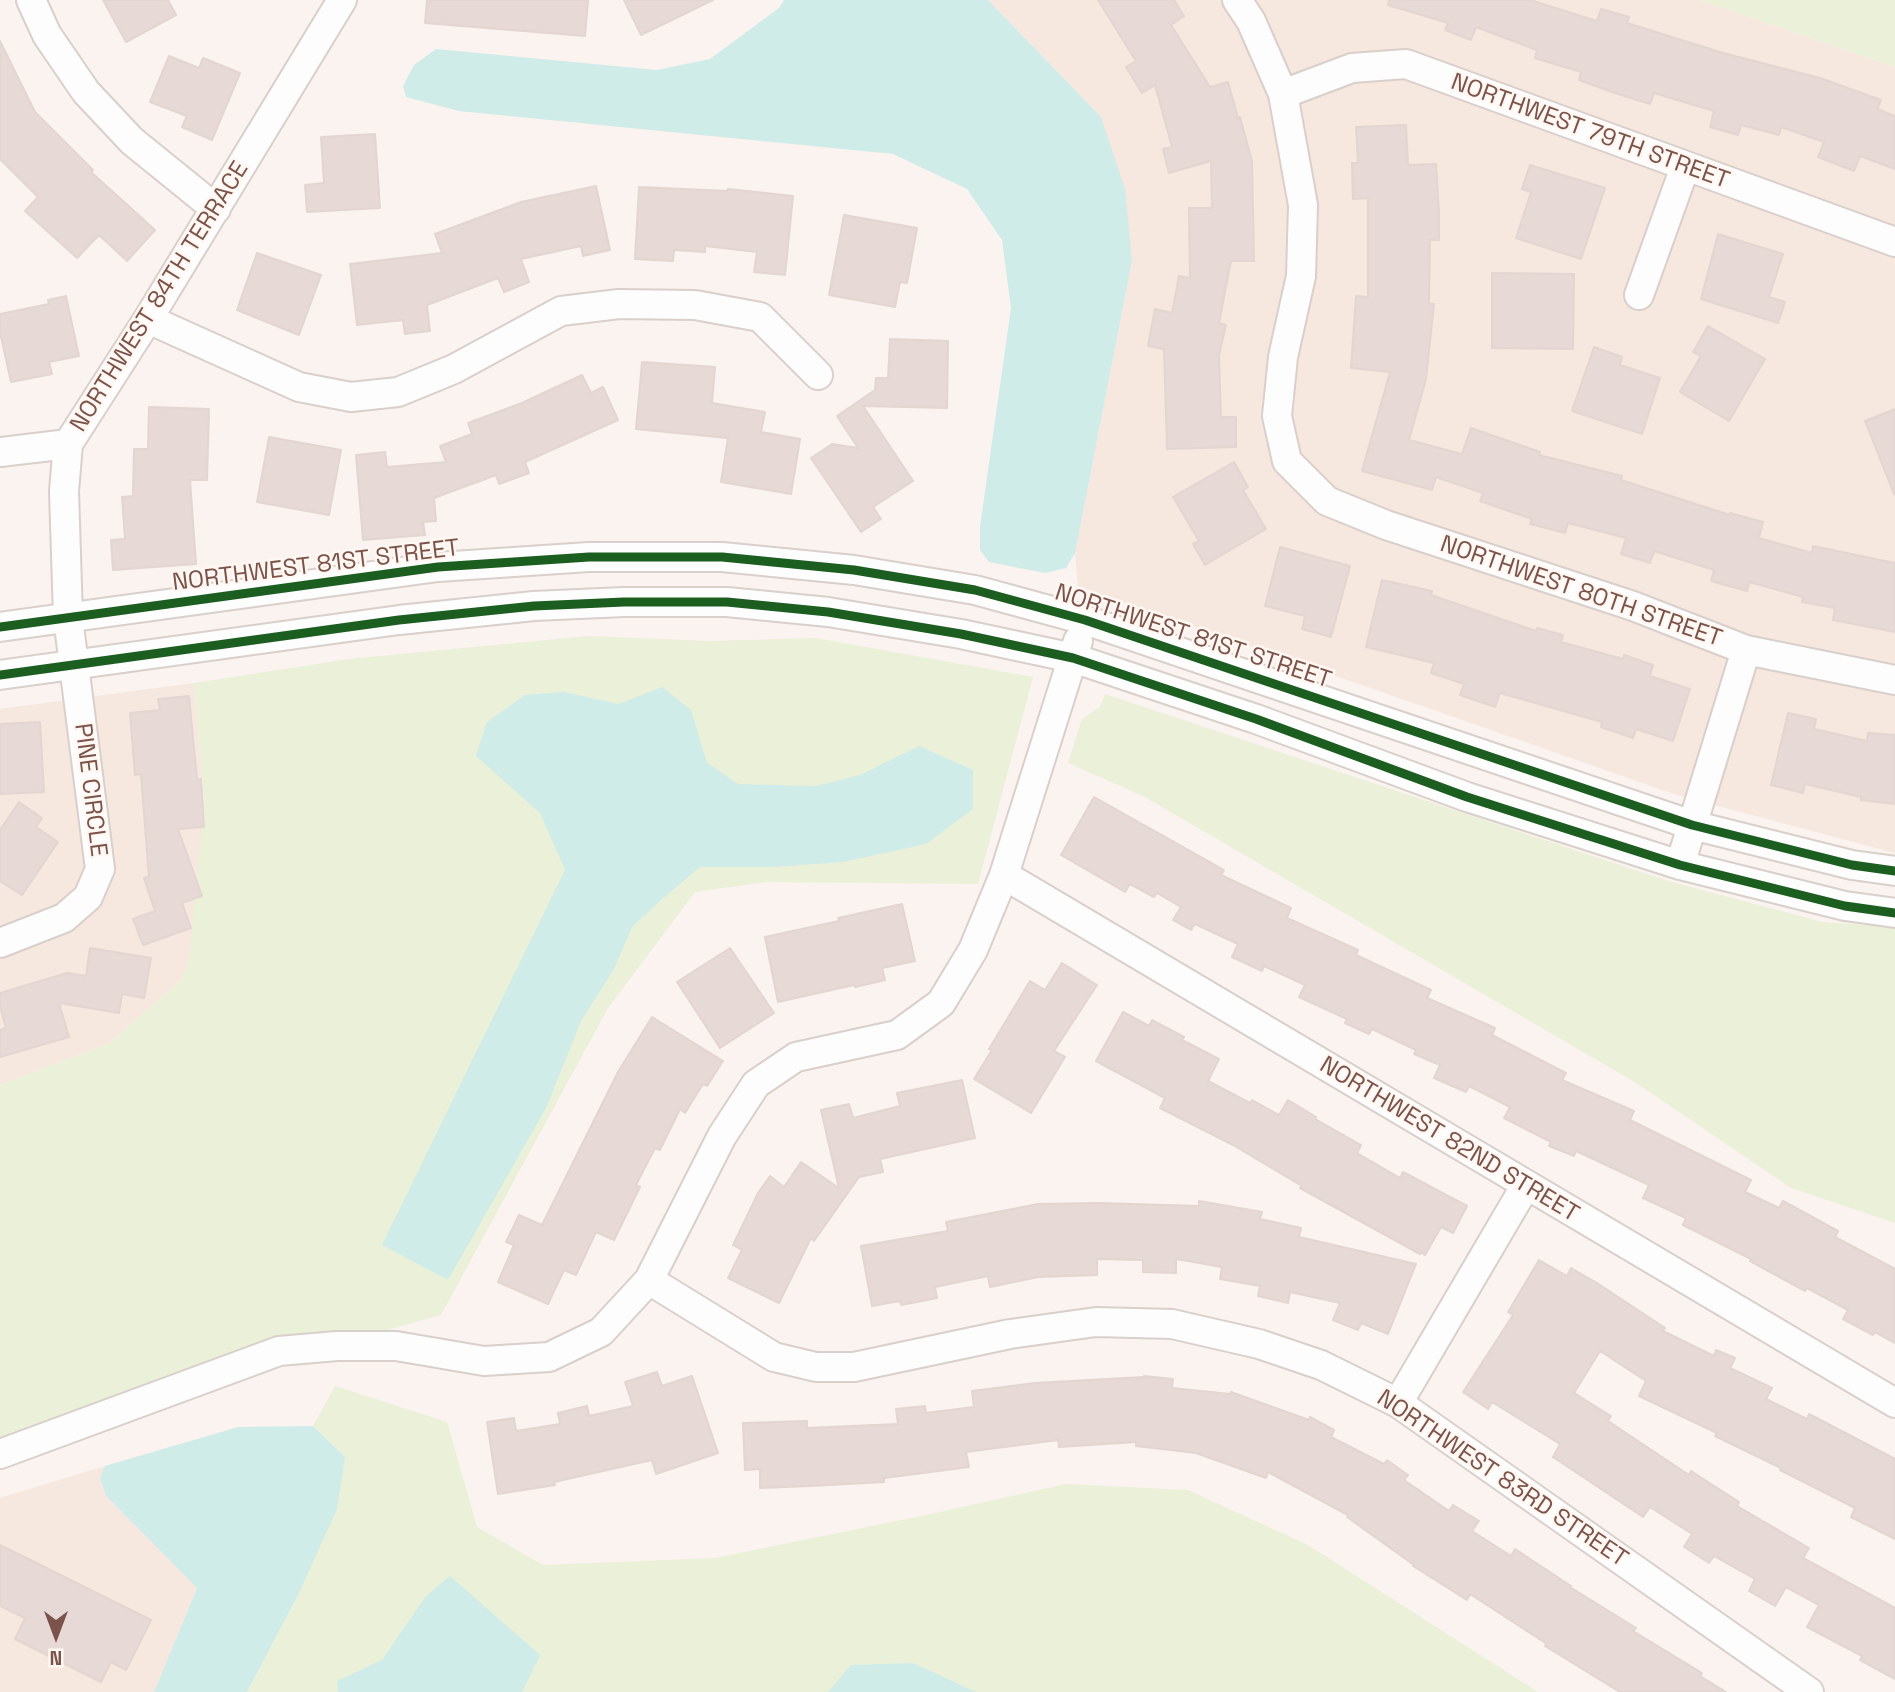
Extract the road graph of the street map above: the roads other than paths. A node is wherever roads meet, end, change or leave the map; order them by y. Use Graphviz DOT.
graph roads {
  1 [pos="31,0"];
  2 [pos="342,0"];
  3 [pos="1237,0"];
  4 [pos="1283,94"];
  5 [pos="1685,167"];
  6 [pos="215,209"];
  7 [pos="1895,242"];
  8 [pos="1639,295"];
  9 [pos="148,319"];
  10 [pos="818,375"];
  11 [pos="68,444"];
  12 [pos="0,452"];
  13 [pos="68,618"];
  14 [pos="1085,620"];
  15 [pos="0,627"];
  16 [pos="1746,650"];
  17 [pos="1073,658"];
  18 [pos="75,665"];
  19 [pos="0,675"];
  20 [pos="1895,680"];
  21 [pos="1692,825"];
  22 [pos="1680,865"];
  23 [pos="1895,871"];
  24 [pos="1004,875"];
  25 [pos="1895,913"];
  26 [pos="0,943"];
  27 [pos="1525,1185"];
  28 [pos="649,1280"];
  29 [pos="1398,1403"];
  30 [pos="1895,1403"];
  31 [pos="0,1454"];
  32 [pos="1809,1692"];
  1 -- 6 [label="street"];
  2 -- 6 [label="street, NORTHWEST 84TH TERRACE"];
  3 -- 4 [label="street"];
  4 -- 5 [label="street, NORTHWEST 79TH STREET"];
  4 -- 16 [label="street, NORTHWEST 80TH STREET"];
  5 -- 7 [label="street, NORTHWEST 79TH STREET"];
  5 -- 8 [label="street"];
  6 -- 9 [label="street, NORTHWEST 84TH TERRACE"];
  9 -- 10 [label="street"];
  9 -- 11 [label="street, NORTHWEST 84TH TERRACE"];
  11 -- 12 [label="street"];
  11 -- 13 [label="street, NORTHWEST 84TH TERRACE"];
  13 -- 14 [label="street, NORTHWEST 81ST STREET"];
  13 -- 15 [label="street, NORTHWEST 81ST STREET"];
  13 -- 18 [label="street, NORTHWEST 84TH TERRACE"];
  14 -- 17 [label="street"];
  14 -- 21 [label="street, NORTHWEST 81ST STREET"];
  16 -- 20 [label="street, NORTHWEST 80TH STREET"];
  16 -- 21 [label="street"];
  17 -- 18 [label="street"];
  17 -- 22 [label="street"];
  17 -- 24 [label="street"];
  18 -- 19 [label="street"];
  18 -- 26 [label="street, PINE CIRCLE"];
  21 -- 22 [label="street"];
  21 -- 23 [label="street, NORTHWEST 81ST STREET"];
  22 -- 25 [label="street"];
  24 -- 27 [label="street, NORTHWEST 82ND STREET"];
  24 -- 28 [label="street"];
  27 -- 29 [label="street"];
  27 -- 30 [label="street, NORTHWEST 82ND STREET"];
  28 -- 29 [label="street, NORTHWEST 83RD STREET"];
  28 -- 31 [label="street"];
  29 -- 32 [label="street, NORTHWEST 83RD STREET"];
}
